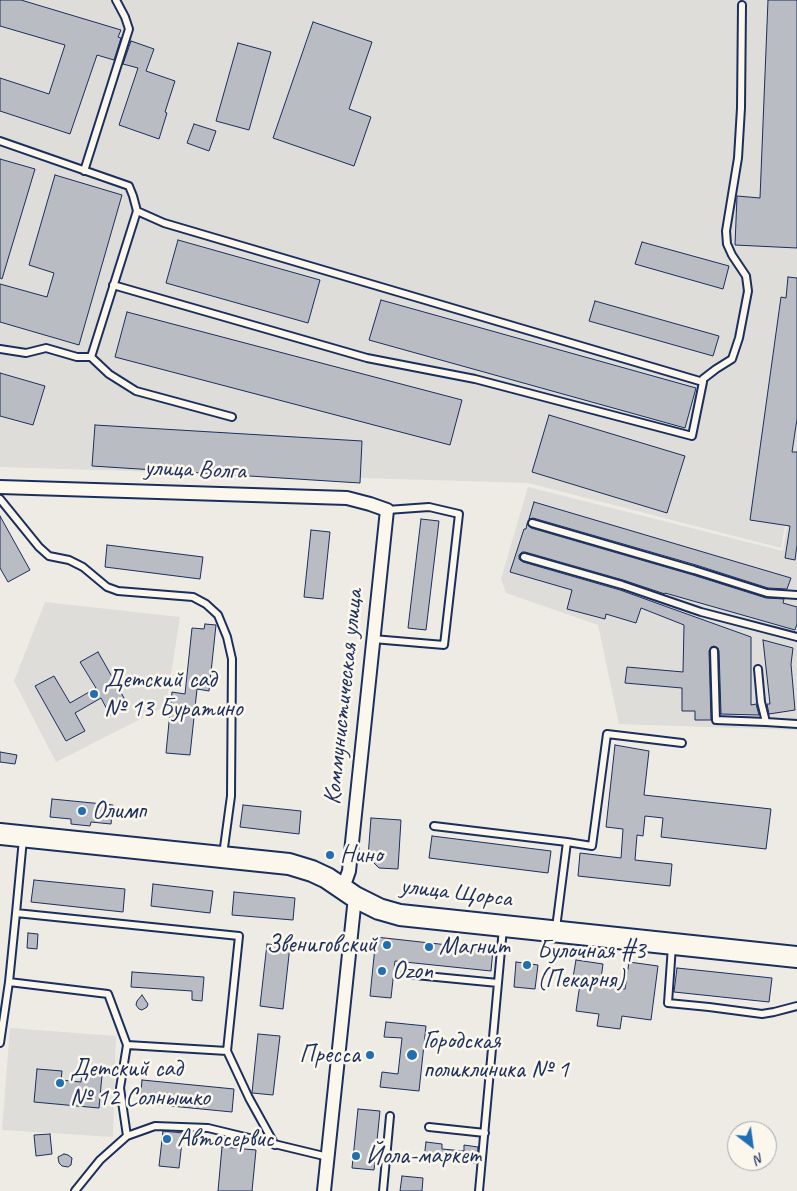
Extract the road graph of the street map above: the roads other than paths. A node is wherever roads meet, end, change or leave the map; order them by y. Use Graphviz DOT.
graph roads {
  1 [pos="116,0"];
  2 [pos="742,5"];
  3 [pos="0,141"];
  4 [pos="84,171"];
  5 [pos="137,211"];
  6 [pos="113,285"];
  7 [pos="0,349"];
  8 [pos="91,357"];
  9 [pos="703,382"];
  10 [pos="232,417"];
  11 [pos="0,487"];
  12 [pos="0,499"];
  13 [pos="387,510"];
  14 [pos="532,523"];
  15 [pos="524,557"];
  16 [pos="797,595"];
  17 [pos="797,637"];
  18 [pos="373,639"];
  19 [pos="714,651"];
  20 [pos="758,669"];
  21 [pos="766,722"];
  22 [pos="797,724"];
  23 [pos="682,743"];
  24 [pos="434,826"];
  25 [pos="0,834"];
  26 [pos="23,836"];
  27 [pos="567,842"];
  28 [pos="223,857"];
  29 [pos="349,892"];
  30 [pos="16,913"];
  31 [pos="503,926"];
  32 [pos="555,932"];
  33 [pos="672,944"];
  34 [pos="797,957"];
  35 [pos="405,974"];
  36 [pos="9,982"];
  37 [pos="498,983"];
  38 [pos="797,1006"];
  39 [pos="0,1041"];
  40 [pos="127,1045"];
  41 [pos="227,1051"];
  42 [pos="390,1116"];
  43 [pos="429,1127"];
  44 [pos="485,1133"];
  45 [pos="127,1136"];
  46 [pos="275,1145"];
  47 [pos="328,1157"];
  48 [pos="75,1191"];
  49 [pos="324,1191"];
  50 [pos="383,1191"];
  51 [pos="480,1191"];
  1 -- 4 [label="lane"];
  2 -- 9 [label="lane"];
  3 -- 4 [label="lane"];
  4 -- 5 [label="lane"];
  5 -- 6 [label="lane"];
  5 -- 9 [label="lane"];
  6 -- 8 [label="lane"];
  6 -- 9 [label="lane"];
  7 -- 8 [label="lane"];
  8 -- 10 [label="lane"];
  11 -- 13 [label="street, улица Волга"];
  12 -- 28 [label="lane"];
  13 -- 18 [label="street, Коммунистическая улица"];
  13 -- 18 [label="lane"];
  14 -- 16 [label="lane"];
  15 -- 17 [label="lane"];
  18 -- 29 [label="street, Коммунистическая улица"];
  19 -- 21 [label="lane"];
  20 -- 21 [label="lane"];
  21 -- 22 [label="lane"];
  23 -- 27 [label="lane"];
  24 -- 27 [label="lane"];
  25 -- 26 [label="main road, улица Щорса"];
  26 -- 28 [label="main road, улица Щорса"];
  26 -- 30 [label="lane"];
  27 -- 32 [label="lane"];
  28 -- 29 [label="main road, улица Щорса"];
  29 -- 31 [label="main road, улица Щорса"];
  29 -- 47 [label="street, Коммунистическая улица"];
  30 -- 36 [label="lane"];
  30 -- 41 [label="lane"];
  31 -- 32 [label="main road, улица Щорса"];
  31 -- 37 [label="lane"];
  32 -- 33 [label="main road, улица Щорса"];
  33 -- 34 [label="main road, улица Щорса"];
  33 -- 38 [label="lane"];
  35 -- 37 [label="lane"];
  36 -- 39 [label="lane"];
  36 -- 40 [label="lane"];
  37 -- 44 [label="lane"];
  40 -- 41 [label="lane"];
  40 -- 45 [label="lane"];
  41 -- 46 [label="lane"];
  42 -- 50 [label="lane"];
  43 -- 44 [label="lane"];
  44 -- 51 [label="lane"];
  45 -- 46 [label="lane"];
  45 -- 48 [label="lane"];
  46 -- 47 [label="lane"];
  47 -- 49 [label="street, Коммунистическая улица"];
}
